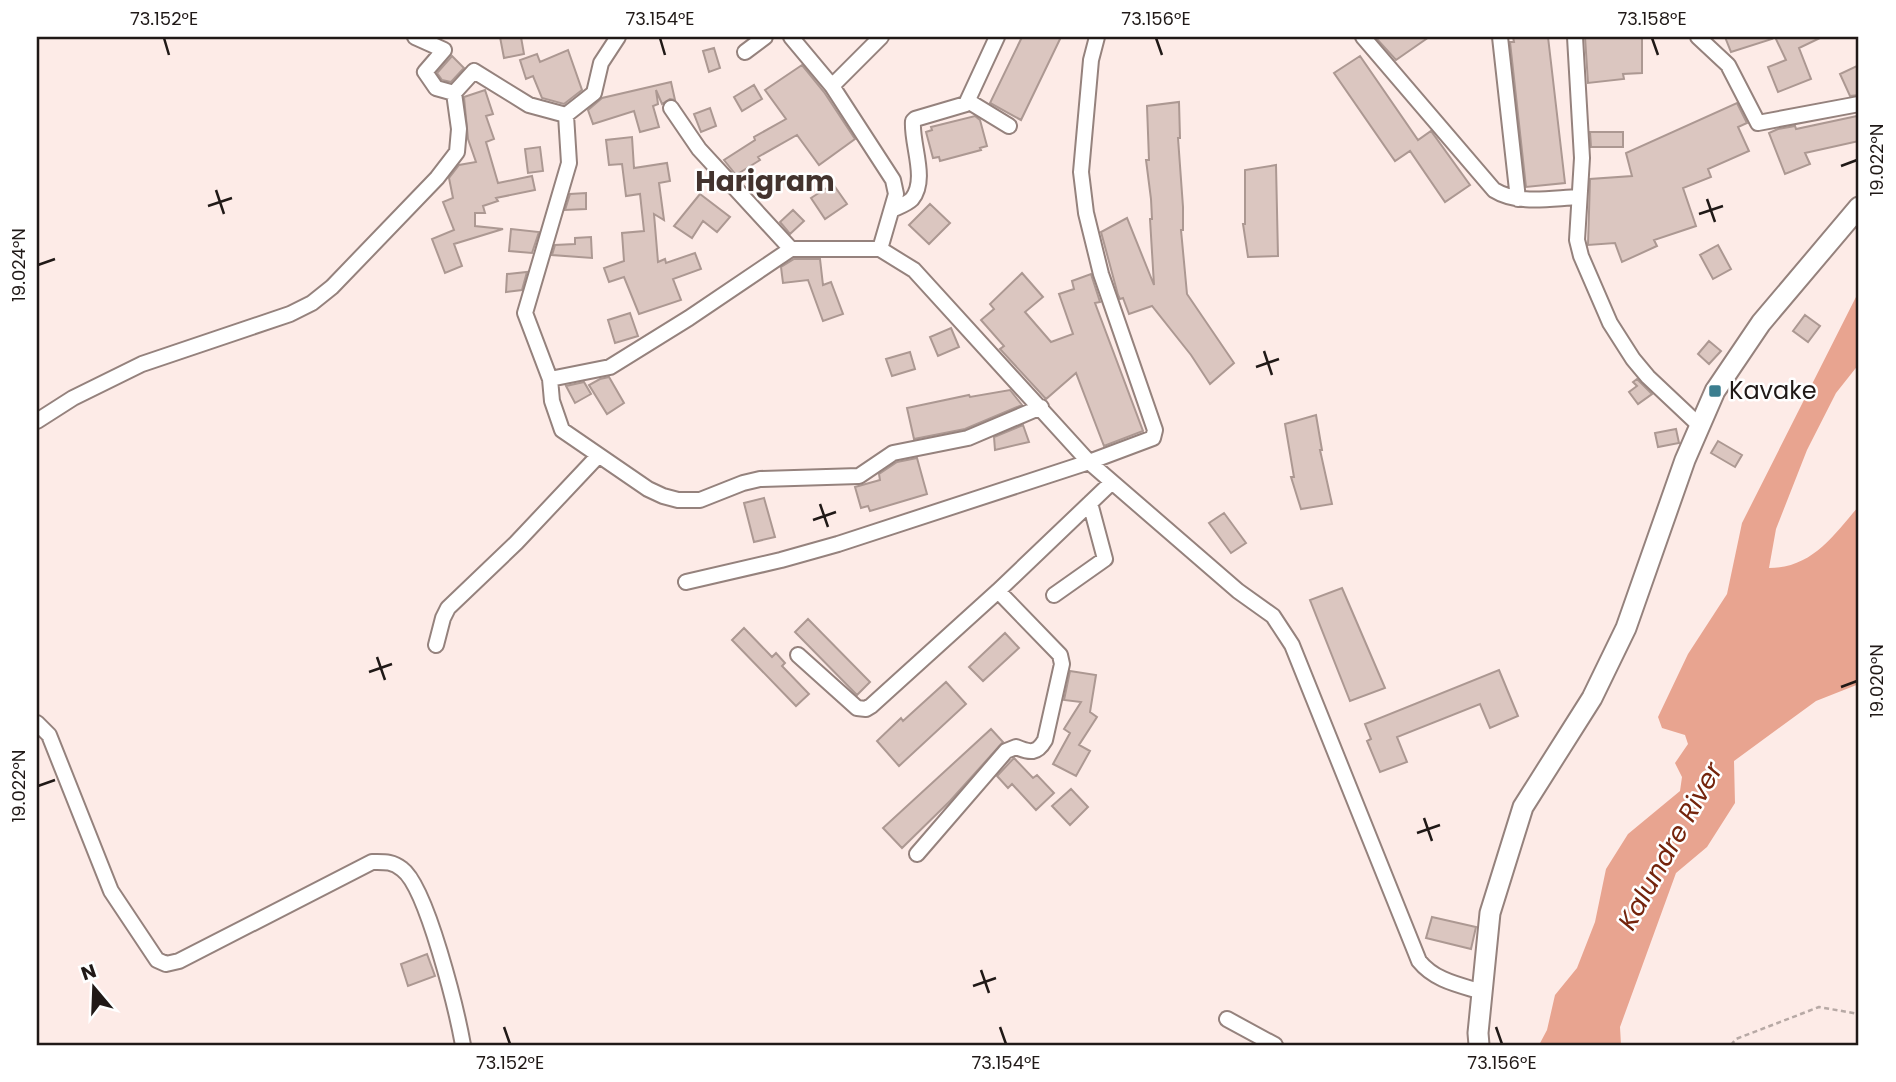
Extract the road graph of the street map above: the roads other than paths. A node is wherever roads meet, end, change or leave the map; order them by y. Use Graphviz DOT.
graph roads {
  1 [pos="415,37"];
  2 [pos="618,37"];
  3 [pos="765,37"];
  4 [pos="791,37"];
  5 [pos="881,37"];
  6 [pos="997,37"];
  7 [pos="1097,37"];
  8 [pos="1363,37"];
  9 [pos="1500,37"];
  10 [pos="1575,37"];
  11 [pos="1698,37"];
  12 [pos="745,51"];
  13 [pos="832,86"];
  14 [pos="454,93"];
  15 [pos="968,101"];
  16 [pos="1859,104"];
  17 [pos="671,108"];
  18 [pos="566,115"];
  19 [pos="1009,126"];
  20 [pos="1579,197"];
  21 [pos="1518,199"];
  22 [pos="1859,207"];
  23 [pos="892,210"];
  24 [pos="791,249"];
  25 [pos="880,249"];
  26 [pos="550,379"];
  27 [pos="1041,407"];
  28 [pos="37,421"];
  29 [pos="1700,426"];
  30 [pos="598,456"];
  31 [pos="1089,462"];
  32 [pos="1111,482"];
  33 [pos="1090,503"];
  34 [pos="686,582"];
  35 [pos="998,592"];
  36 [pos="1054,595"];
  37 [pos="436,645"];
  38 [pos="798,655"];
  39 [pos="37,723"];
  40 [pos="917,854"];
  41 [pos="1482,992"];
  42 [pos="1227,1019"];
  43 [pos="463,1045"];
  44 [pos="1275,1045"];
  45 [pos="1479,1045"];
  1 -- 14 [label="street"];
  2 -- 18 [label="street"];
  3 -- 12 [label="street"];
  4 -- 13 [label="street"];
  5 -- 13 [label="street"];
  6 -- 15 [label="street"];
  7 -- 31 [label="street"];
  8 -- 21 [label="street"];
  9 -- 21 [label="street"];
  10 -- 20 [label="street"];
  11 -- 16 [label="street"];
  13 -- 23 [label="street"];
  14 -- 18 [label="street"];
  14 -- 28 [label="street"];
  15 -- 19 [label="street"];
  15 -- 23 [label="street"];
  17 -- 24 [label="street"];
  18 -- 26 [label="street"];
  20 -- 21 [label="street"];
  20 -- 29 [label="street"];
  22 -- 29 [label="main road"];
  23 -- 25 [label="street"];
  24 -- 25 [label="street"];
  24 -- 26 [label="street"];
  25 -- 27 [label="street"];
  26 -- 30 [label="street"];
  27 -- 30 [label="street"];
  27 -- 31 [label="street"];
  29 -- 41 [label="main road"];
  30 -- 37 [label="street"];
  31 -- 32 [label="street"];
  31 -- 34 [label="street"];
  32 -- 33 [label="street"];
  32 -- 41 [label="street"];
  33 -- 35 [label="street"];
  33 -- 36 [label="street"];
  35 -- 38 [label="street"];
  35 -- 40 [label="street"];
  39 -- 43 [label="street"];
  41 -- 45 [label="main road"];
  42 -- 44 [label="street"];
}
